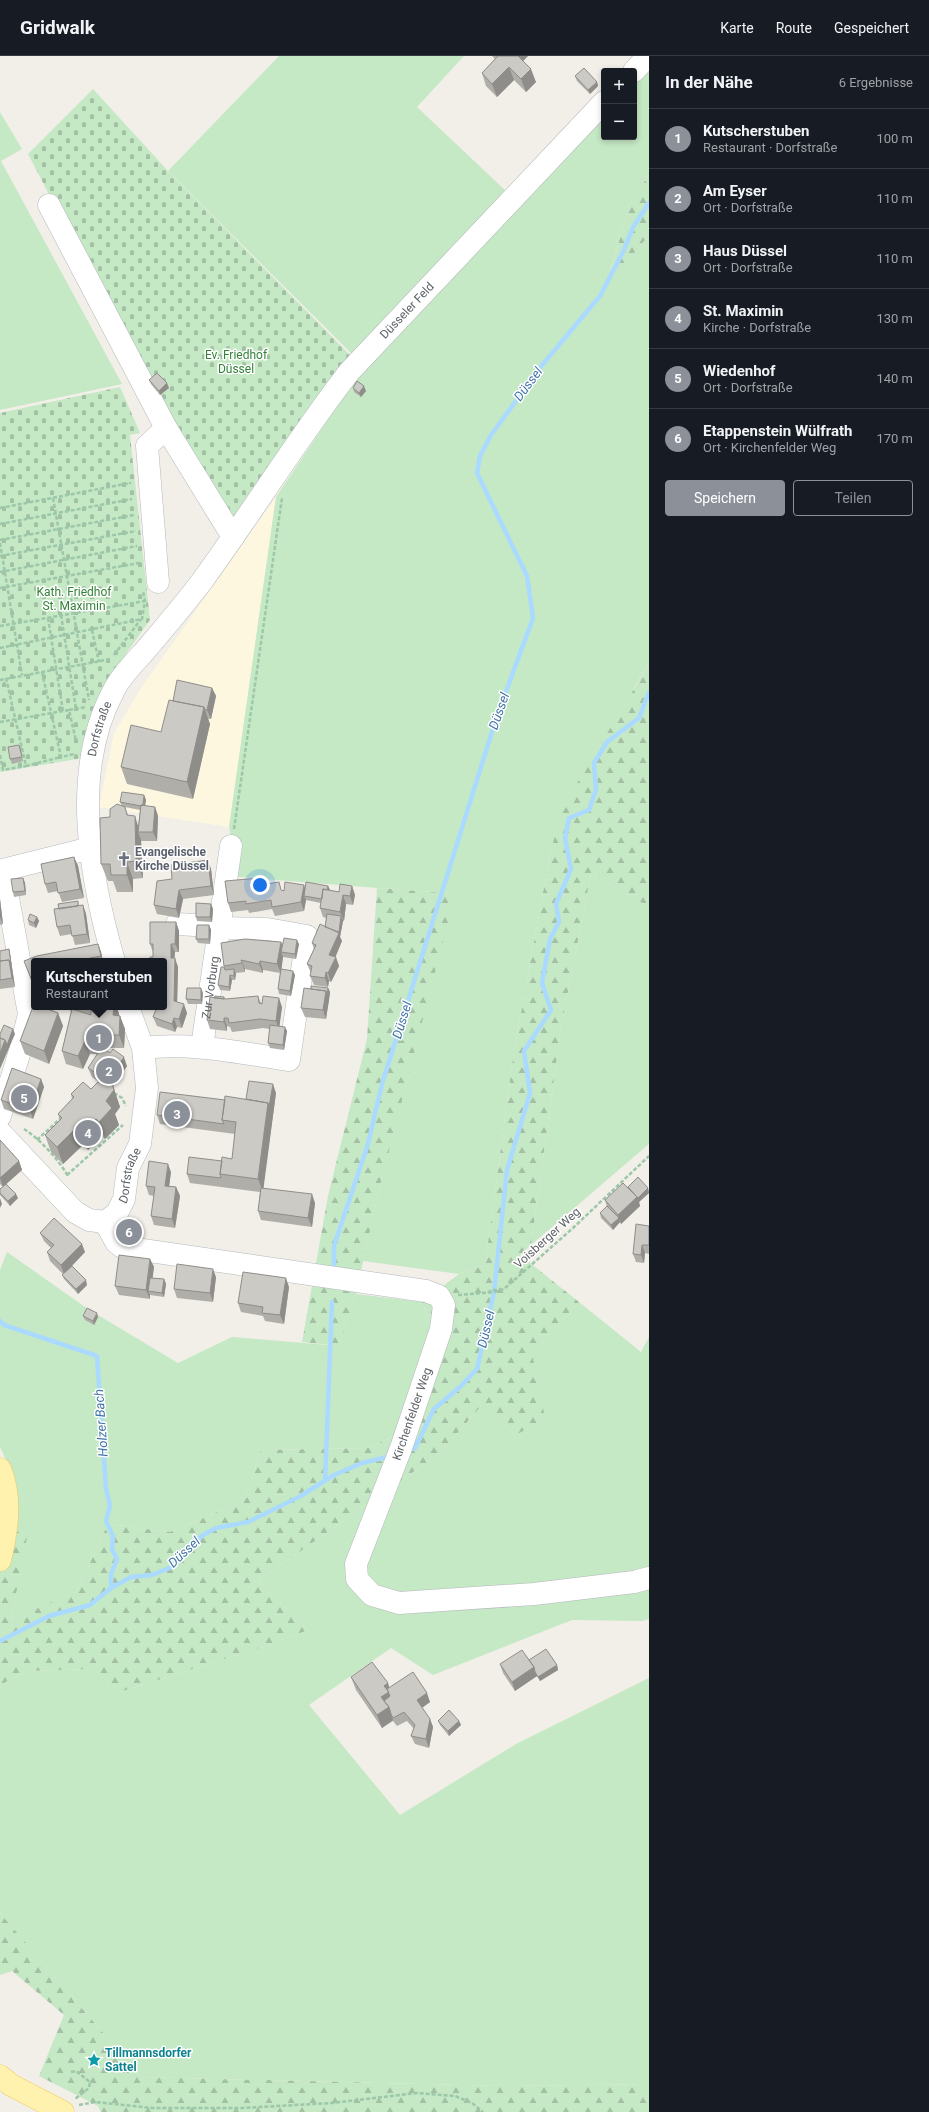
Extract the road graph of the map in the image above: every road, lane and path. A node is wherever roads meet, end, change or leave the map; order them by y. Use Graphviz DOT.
graph roads {
  1 [pos="648,56"];
  2 [pos="637,68"];
  3 [pos="602,104"];
  4 [pos="49,205"];
  5 [pos="166,428"];
  6 [pos="131,488"];
  7 [pos="131,494"];
  8 [pos="283,497"];
  9 [pos="53,498"];
  10 [pos="132,499"];
  11 [pos="0,508"];
  12 [pos="56,514"];
  13 [pos="134,515"];
  14 [pos="135,520"];
  15 [pos="0,524"];
  16 [pos="135,525"];
  17 [pos="58,529"];
  18 [pos="136,531"];
  19 [pos="233,537"];
  20 [pos="0,541"];
  21 [pos="62,545"];
  22 [pos="138,546"];
  23 [pos="138,552"];
  24 [pos="1,556"];
  25 [pos="139,557"];
  26 [pos="64,560"];
  27 [pos="140,563"];
  28 [pos="5,571"];
  29 [pos="0,572"];
  30 [pos="67,576"];
  31 [pos="147,579"];
  32 [pos="7,587"];
  33 [pos="0,588"];
  34 [pos="144,601"];
  35 [pos="74,613"];
  36 [pos="62,615"];
  37 [pos="48,618"];
  38 [pos="142,619"];
  39 [pos="14,623"];
  40 [pos="0,626"];
  41 [pos="92,630"];
  42 [pos="77,633"];
  43 [pos="65,636"];
  44 [pos="51,639"];
  45 [pos="17,645"];
  46 [pos="0,648"];
  47 [pos="98,662"];
  48 [pos="83,665"];
  49 [pos="70,667"];
  50 [pos="56,670"];
  51 [pos="42,672"];
  52 [pos="22,675"];
  53 [pos="6,678"];
  54 [pos="0,680"];
  55 [pos="76,709"];
  56 [pos="69,710"];
  57 [pos="63,711"];
  58 [pos="52,713"];
  59 [pos="16,719"];
  60 [pos="0,722"];
  61 [pos="76,754"];
  62 [pos="0,755"];
  63 [pos="62,757"];
  64 [pos="77,761"];
  65 [pos="26,766"];
  66 [pos="2,770"];
  67 [pos="231,846"];
  68 [pos="91,848"];
  69 [pos="177,924"];
  70 [pos="220,928"];
  71 [pos="113,958"];
  72 [pos="129,1010"];
  73 [pos="202,1047"];
  74 [pos="143,1048"];
  75 [pos="109,1090"];
  76 [pos="126,1109"];
  77 [pos="63,1115"];
  78 [pos="0,1116"];
  79 [pos="126,1120"];
  80 [pos="0,1132"];
  81 [pos="37,1140"];
  82 [pos="649,1156"];
  83 [pos="67,1175"];
  84 [pos="105,1222"];
  85 [pos="499,1289"];
  86 [pos="488,1293"];
  87 [pos="439,1296"];
  88 [pos="0,1469"];
  89 [pos="0,1560"];
  90 [pos="649,1578"];
  91 [pos="71,2072"];
  92 [pos="0,2076"];
  93 [pos="61,2111"];
  94 [pos="483,2112"];
  1 -- 2 [label="street"];
  3 -- 19 [label="street, Düsseler Feld"];
  4 -- 5 [label="street"];
  5 -- 19 [label="street"];
  5 -- 31 [label="street"];
  6 -- 9 [label="path"];
  7 -- 10 [label="path"];
  8 -- 67 [label="path"];
  9 -- 11 [label="path"];
  9 -- 12 [label="path"];
  10 -- 12 [label="path"];
  10 -- 13 [label="path"];
  12 -- 15 [label="path"];
  12 -- 17 [label="path"];
  13 -- 14 [label="path"];
  13 -- 17 [label="path"];
  16 -- 18 [label="path"];
  17 -- 20 [label="path"];
  17 -- 21 [label="path"];
  18 -- 21 [label="path"];
  18 -- 22 [label="path"];
  19 -- 68 [label="street, Dorfstraße"];
  20 -- 24 [label="path"];
  21 -- 24 [label="path"];
  21 -- 26 [label="path"];
  22 -- 23 [label="path"];
  22 -- 26 [label="path"];
  24 -- 28 [label="path"];
  25 -- 27 [label="path"];
  26 -- 28 [label="path"];
  26 -- 30 [label="path"];
  27 -- 30 [label="path"];
  27 -- 31 [label="path"];
  28 -- 29 [label="path"];
  28 -- 32 [label="path"];
  30 -- 32 [label="path"];
  30 -- 35 [label="path"];
  31 -- 34 [label="path"];
  32 -- 33 [label="path"];
  32 -- 39 [label="path"];
  34 -- 35 [label="path"];
  34 -- 38 [label="path"];
  35 -- 36 [label="path"];
  35 -- 42 [label="path"];
  36 -- 37 [label="path"];
  36 -- 43 [label="path"];
  37 -- 39 [label="path"];
  37 -- 44 [label="path"];
  38 -- 41 [label="path"];
  38 -- 47 [label="path"];
  39 -- 40 [label="path"];
  39 -- 45 [label="path"];
  41 -- 42 [label="path"];
  41 -- 47 [label="path"];
  42 -- 43 [label="path"];
  42 -- 48 [label="path"];
  43 -- 44 [label="path"];
  43 -- 49 [label="path"];
  44 -- 45 [label="path"];
  44 -- 50 [label="path"];
  45 -- 46 [label="path"];
  45 -- 52 [label="path"];
  47 -- 48 [label="path"];
  48 -- 49 [label="path"];
  48 -- 55 [label="path"];
  49 -- 50 [label="path"];
  49 -- 55 [label="path"];
  50 -- 51 [label="path"];
  50 -- 57 [label="path"];
  51 -- 52 [label="path"];
  51 -- 58 [label="path"];
  52 -- 53 [label="path"];
  53 -- 54 [label="path"];
  53 -- 59 [label="path"];
  55 -- 56 [label="path"];
  56 -- 57 [label="path"];
  56 -- 61 [label="path"];
  57 -- 58 [label="path"];
  58 -- 59 [label="path"];
  58 -- 63 [label="path"];
  59 -- 60 [label="path"];
  59 -- 65 [label="path"];
  61 -- 63 [label="path"];
  61 -- 64 [label="path"];
  62 -- 66 [label="path"];
  63 -- 65 [label="path"];
  65 -- 66 [label="path"];
  67 -- 70 [label="street, Zur Vorburg"];
  68 -- 71 [label="street, Dorfstraße"];
  68 -- 78 [label="street"];
  69 -- 70 [label="street"];
  70 -- 73 [label="street, Zur Vorburg"];
  70 -- 73 [label="street"];
  72 -- 74 [label="street, Dorfstraße"];
  73 -- 74 [label="street"];
  74 -- 84 [label="street, Dorfstraße"];
  75 -- 76 [label="path"];
  77 -- 81 [label="path"];
  79 -- 83 [label="path"];
  80 -- 84 [label="street"];
  82 -- 85 [label="path, Voisberger Weg"];
  84 -- 87 [label="street"];
  85 -- 86 [label="path, Voisberger Weg"];
  85 -- 86 [label="path"];
  86 -- 87 [label="path, Voisberger Weg"];
  87 -- 90 [label="street, Kirchenfelder Weg"];
  88 -- 89 [label="main road"];
  91 -- 93 [label="path"];
  92 -- 93 [label="main road"];
  93 -- 94 [label="path"];
}
